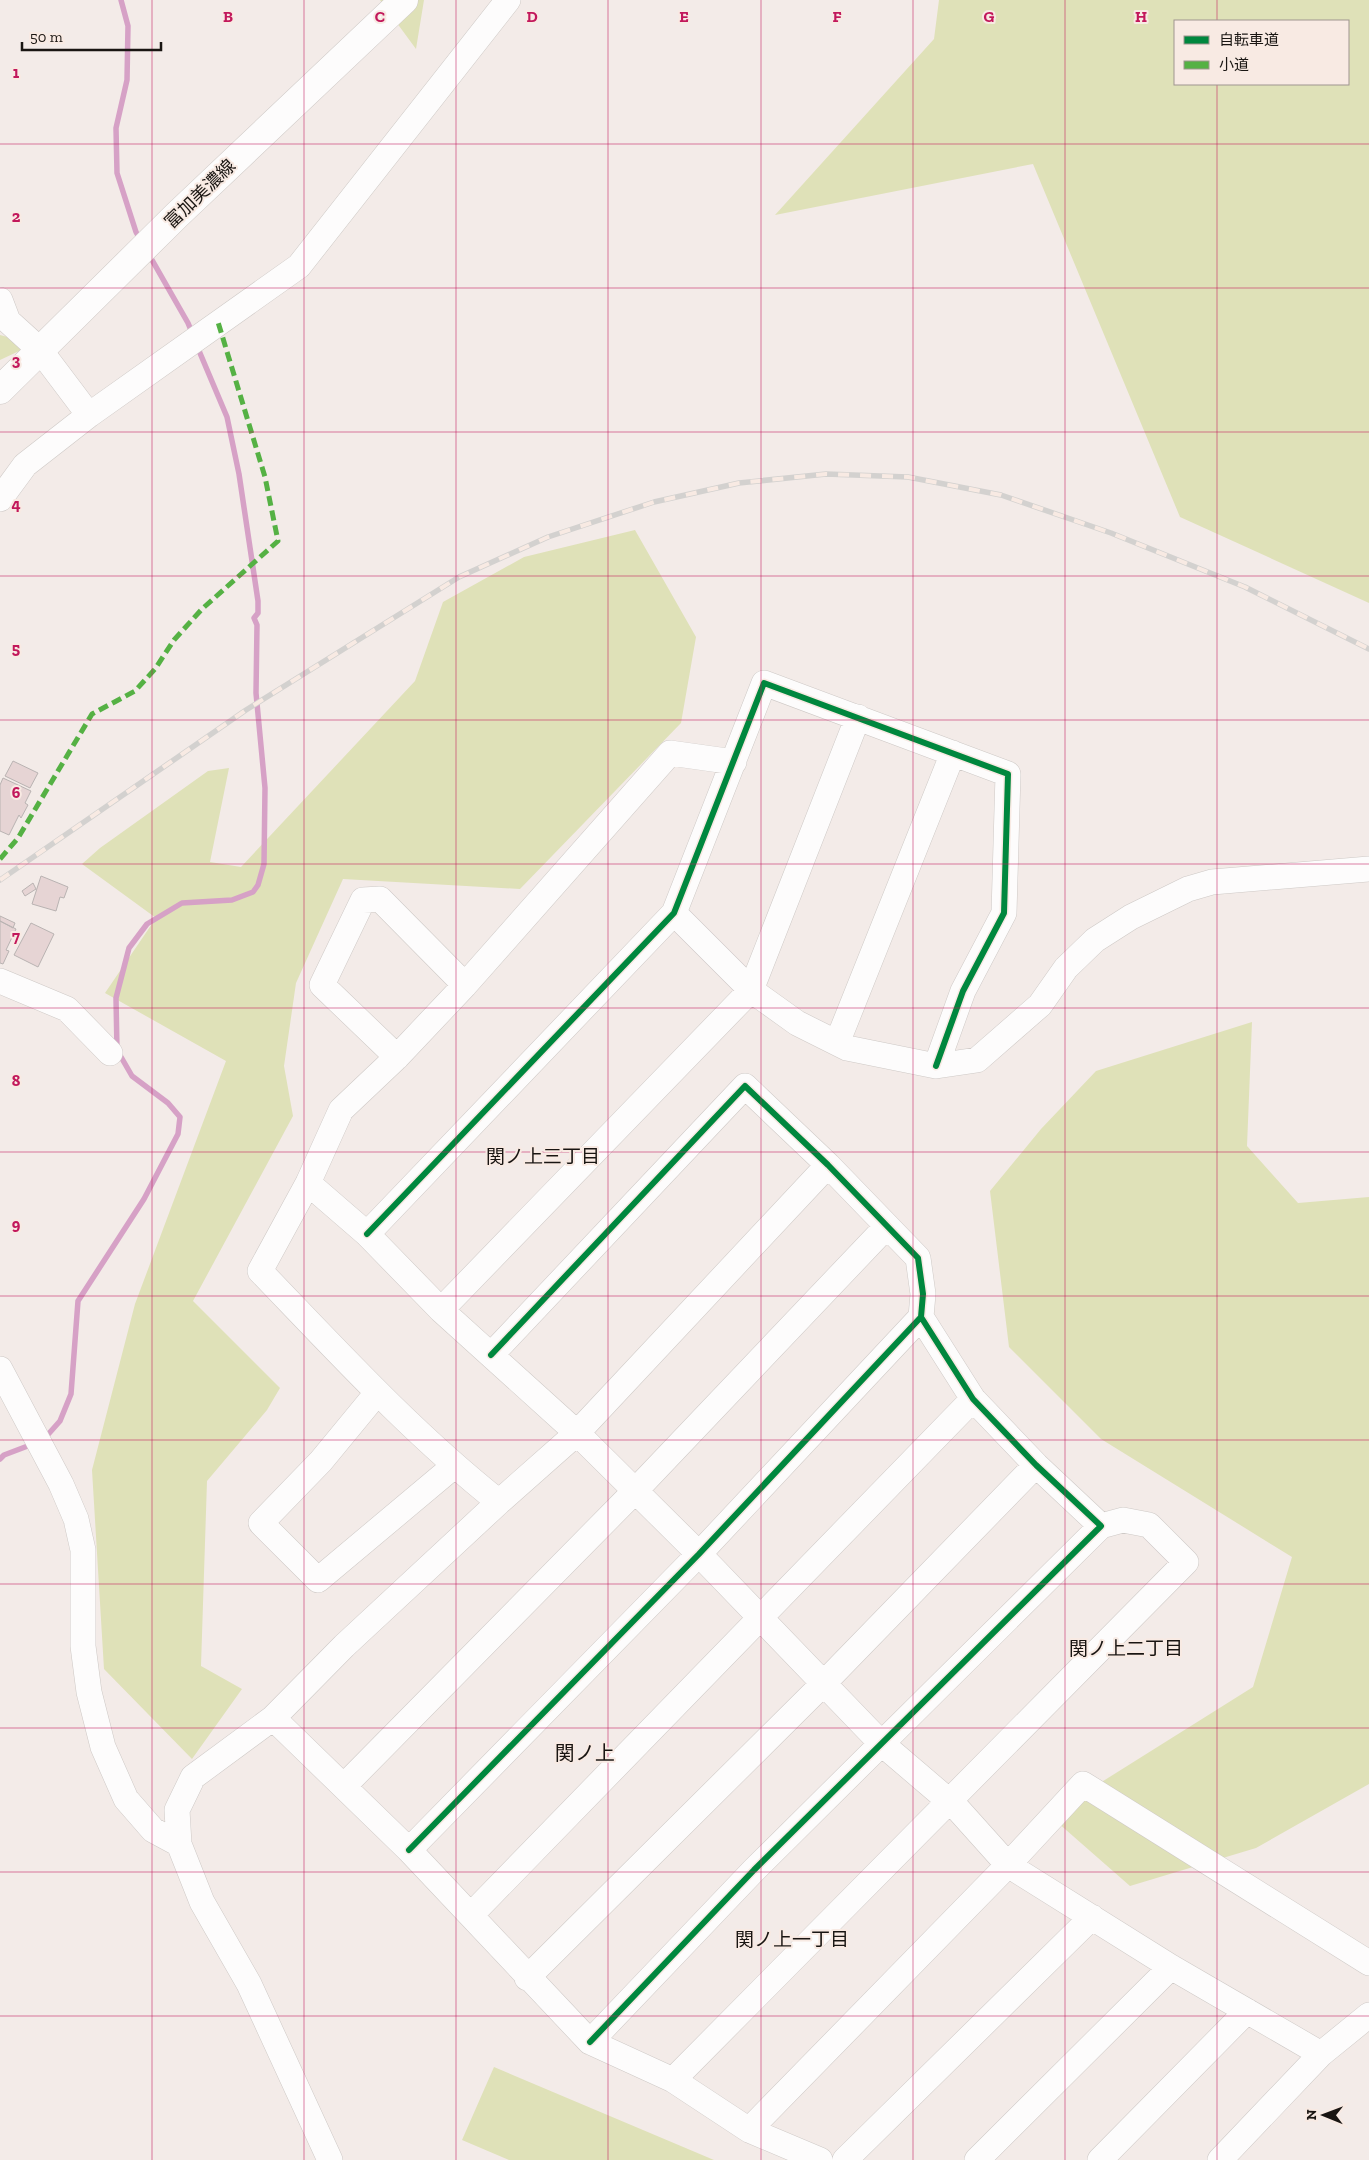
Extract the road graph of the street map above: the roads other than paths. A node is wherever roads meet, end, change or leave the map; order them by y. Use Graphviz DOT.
graph roads {
  1 [pos="404,0"];
  2 [pos="508,0"];
  3 [pos="0,300"];
  4 [pos="40,350"];
  5 [pos="0,390"];
  6 [pos="89,415"];
  7 [pos="0,499"];
  8 [pos="858,717"];
  9 [pos="953,753"];
  10 [pos="734,762"];
  11 [pos="1369,869"];
  12 [pos="674,912"];
  13 [pos="0,982"];
  14 [pos="465,985"];
  15 [pos="751,990"];
  16 [pos="837,1043"];
  17 [pos="110,1053"];
  18 [pos="397,1057"];
  19 [pos="936,1066"];
  20 [pos="828,1165"];
  21 [pos="308,1183"];
  22 [pos="887,1226"];
  23 [pos="367,1234"];
  24 [pos="441,1310"];
  25 [pos="921,1317"];
  26 [pos="490,1355"];
  27 [pos="0,1369"];
  28 [pos="377,1394"];
  29 [pos="973,1399"];
  30 [pos="577,1433"];
  31 [pos="1036,1465"];
  32 [pos="454,1466"];
  33 [pos="635,1491"];
  34 [pos="499,1502"];
  35 [pos="1101,1526"];
  36 [pos="699,1554"];
  37 [pos="760,1617"];
  38 [pos="824,1683"];
  39 [pos="273,1718"];
  40 [pos="881,1743"];
  41 [pos="344,1786"];
  42 [pos="948,1800"];
  43 [pos="179,1844"];
  44 [pos="409,1850"];
  45 [pos="1008,1865"];
  46 [pos="471,1915"];
  47 [pos="1092,1917"];
  48 [pos="1369,1964"];
  49 [pos="1171,1966"];
  50 [pos="527,1978"];
  51 [pos="1247,2011"];
  52 [pos="1369,2016"];
  53 [pos="590,2042"];
  54 [pos="1321,2054"];
  55 [pos="673,2080"];
  56 [pos="749,2130"];
  57 [pos="330,2160"];
  58 [pos="820,2160"];
  59 [pos="845,2160"];
  60 [pos="978,2160"];
  61 [pos="1100,2160"];
  62 [pos="1220,2160"];
  1 -- 4 [label="main road, 富加美濃線"];
  2 -- 6 [label="street"];
  3 -- 4 [label="street"];
  4 -- 5 [label="main road, 富加美濃線"];
  4 -- 6 [label="street"];
  6 -- 7 [label="street"];
  8 -- 9 [label="street"];
  8 -- 10 [label="street"];
  8 -- 15 [label="street"];
  9 -- 16 [label="street"];
  9 -- 19 [label="street"];
  10 -- 12 [label="street"];
  10 -- 14 [label="street"];
  11 -- 19 [label="street"];
  12 -- 15 [label="street"];
  12 -- 23 [label="street"];
  13 -- 17 [label="street"];
  14 -- 18 [label="street"];
  14 -- 18 [label="street"];
  15 -- 16 [label="street"];
  15 -- 24 [label="street"];
  16 -- 19 [label="street"];
  18 -- 21 [label="street"];
  20 -- 22 [label="street"];
  20 -- 26 [label="street"];
  20 -- 30 [label="street"];
  21 -- 23 [label="street"];
  21 -- 28 [label="street"];
  22 -- 25 [label="street"];
  22 -- 33 [label="street"];
  23 -- 24 [label="street"];
  24 -- 26 [label="street"];
  25 -- 29 [label="street"];
  25 -- 36 [label="street"];
  26 -- 30 [label="street"];
  27 -- 43 [label="street"];
  28 -- 32 [label="street"];
  28 -- 32 [label="street"];
  29 -- 31 [label="street"];
  29 -- 37 [label="street"];
  30 -- 33 [label="street"];
  30 -- 34 [label="street"];
  31 -- 35 [label="street"];
  31 -- 38 [label="street"];
  32 -- 34 [label="street"];
  33 -- 36 [label="street"];
  33 -- 41 [label="street"];
  34 -- 39 [label="street"];
  35 -- 40 [label="street"];
  35 -- 42 [label="street"];
  36 -- 37 [label="street"];
  36 -- 44 [label="street"];
  37 -- 38 [label="street"];
  37 -- 46 [label="street"];
  38 -- 40 [label="street"];
  38 -- 50 [label="street"];
  39 -- 41 [label="street"];
  39 -- 43 [label="street"];
  40 -- 42 [label="street"];
  40 -- 53 [label="street"];
  41 -- 44 [label="street"];
  42 -- 45 [label="street"];
  42 -- 55 [label="street"];
  43 -- 57 [label="street"];
  44 -- 46 [label="street"];
  45 -- 47 [label="street"];
  45 -- 48 [label="street"];
  45 -- 56 [label="street"];
  46 -- 50 [label="street"];
  47 -- 49 [label="street"];
  47 -- 59 [label="street"];
  49 -- 51 [label="street"];
  49 -- 60 [label="street"];
  50 -- 53 [label="street"];
  51 -- 54 [label="street"];
  51 -- 61 [label="street"];
  52 -- 54 [label="street"];
  53 -- 55 [label="street"];
  54 -- 62 [label="street"];
  55 -- 56 [label="street"];
  56 -- 58 [label="street"];
}
